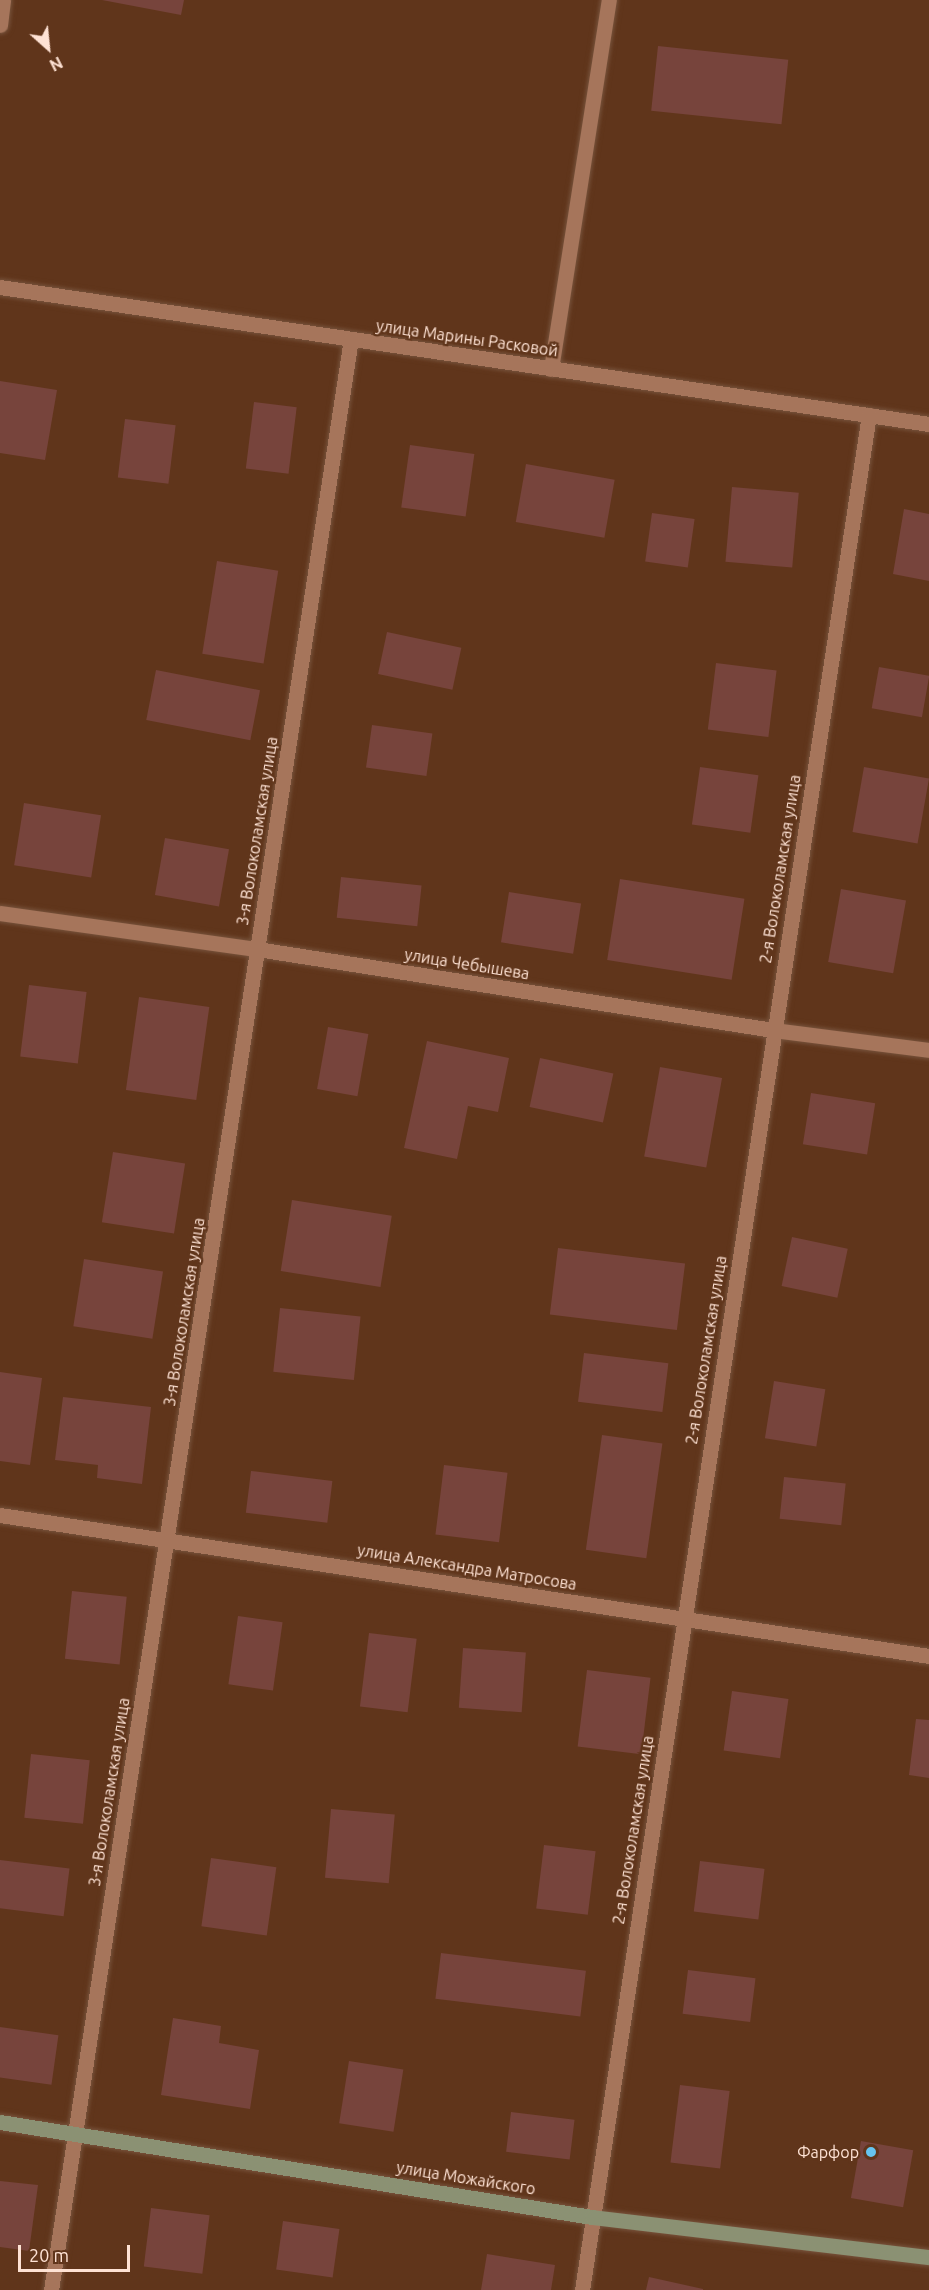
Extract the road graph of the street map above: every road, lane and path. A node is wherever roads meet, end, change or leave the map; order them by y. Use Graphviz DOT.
graph roads {
  1 [pos="3,0"];
  2 [pos="609,0"];
  3 [pos="0,26"];
  4 [pos="0,287"];
  5 [pos="351,339"];
  6 [pos="551,369"];
  7 [pos="869,415"];
  8 [pos="929,424"];
  9 [pos="0,913"];
  10 [pos="257,949"];
  11 [pos="773,1030"];
  12 [pos="929,1050"];
  13 [pos="0,1515"];
  14 [pos="167,1540"];
  15 [pos="683,1617"];
  16 [pos="929,1656"];
  17 [pos="0,2121"];
  18 [pos="74,2133"];
  19 [pos="592,2217"];
  20 [pos="929,2257"];
  21 [pos="51,2290"];
  22 [pos="582,2290"];
  1 -- 3 [label="street"];
  2 -- 6 [label="street"];
  4 -- 5 [label="street, улица Марины Расковой"];
  5 -- 6 [label="street, улица Марины Расковой"];
  5 -- 10 [label="street, 3-я Волоколамская улица"];
  6 -- 7 [label="street, улица Марины Расковой"];
  7 -- 8 [label="street, улица Марины Расковой"];
  7 -- 11 [label="street, 2-я Волоколамская улица"];
  9 -- 10 [label="street, улица Чебышева"];
  10 -- 11 [label="street, улица Чебышева"];
  10 -- 14 [label="street, 3-я Волоколамская улица"];
  11 -- 12 [label="street, улица Чебышева"];
  11 -- 15 [label="street, 2-я Волоколамская улица"];
  13 -- 14 [label="street, улица Александра Матросова"];
  14 -- 15 [label="street, улица Александра Матросова"];
  14 -- 18 [label="street, 3-я Волоколамская улица"];
  15 -- 16 [label="street, улица Александра Матросова"];
  15 -- 19 [label="street, 2-я Волоколамская улица"];
  17 -- 18 [label="main road, улица Можайского"];
  18 -- 19 [label="main road, улица Можайского"];
  18 -- 21 [label="street, 3-я Волоколамская улица"];
  19 -- 20 [label="main road, улица Можайского"];
  19 -- 22 [label="street, 2-я Волоколамская улица"];
}
